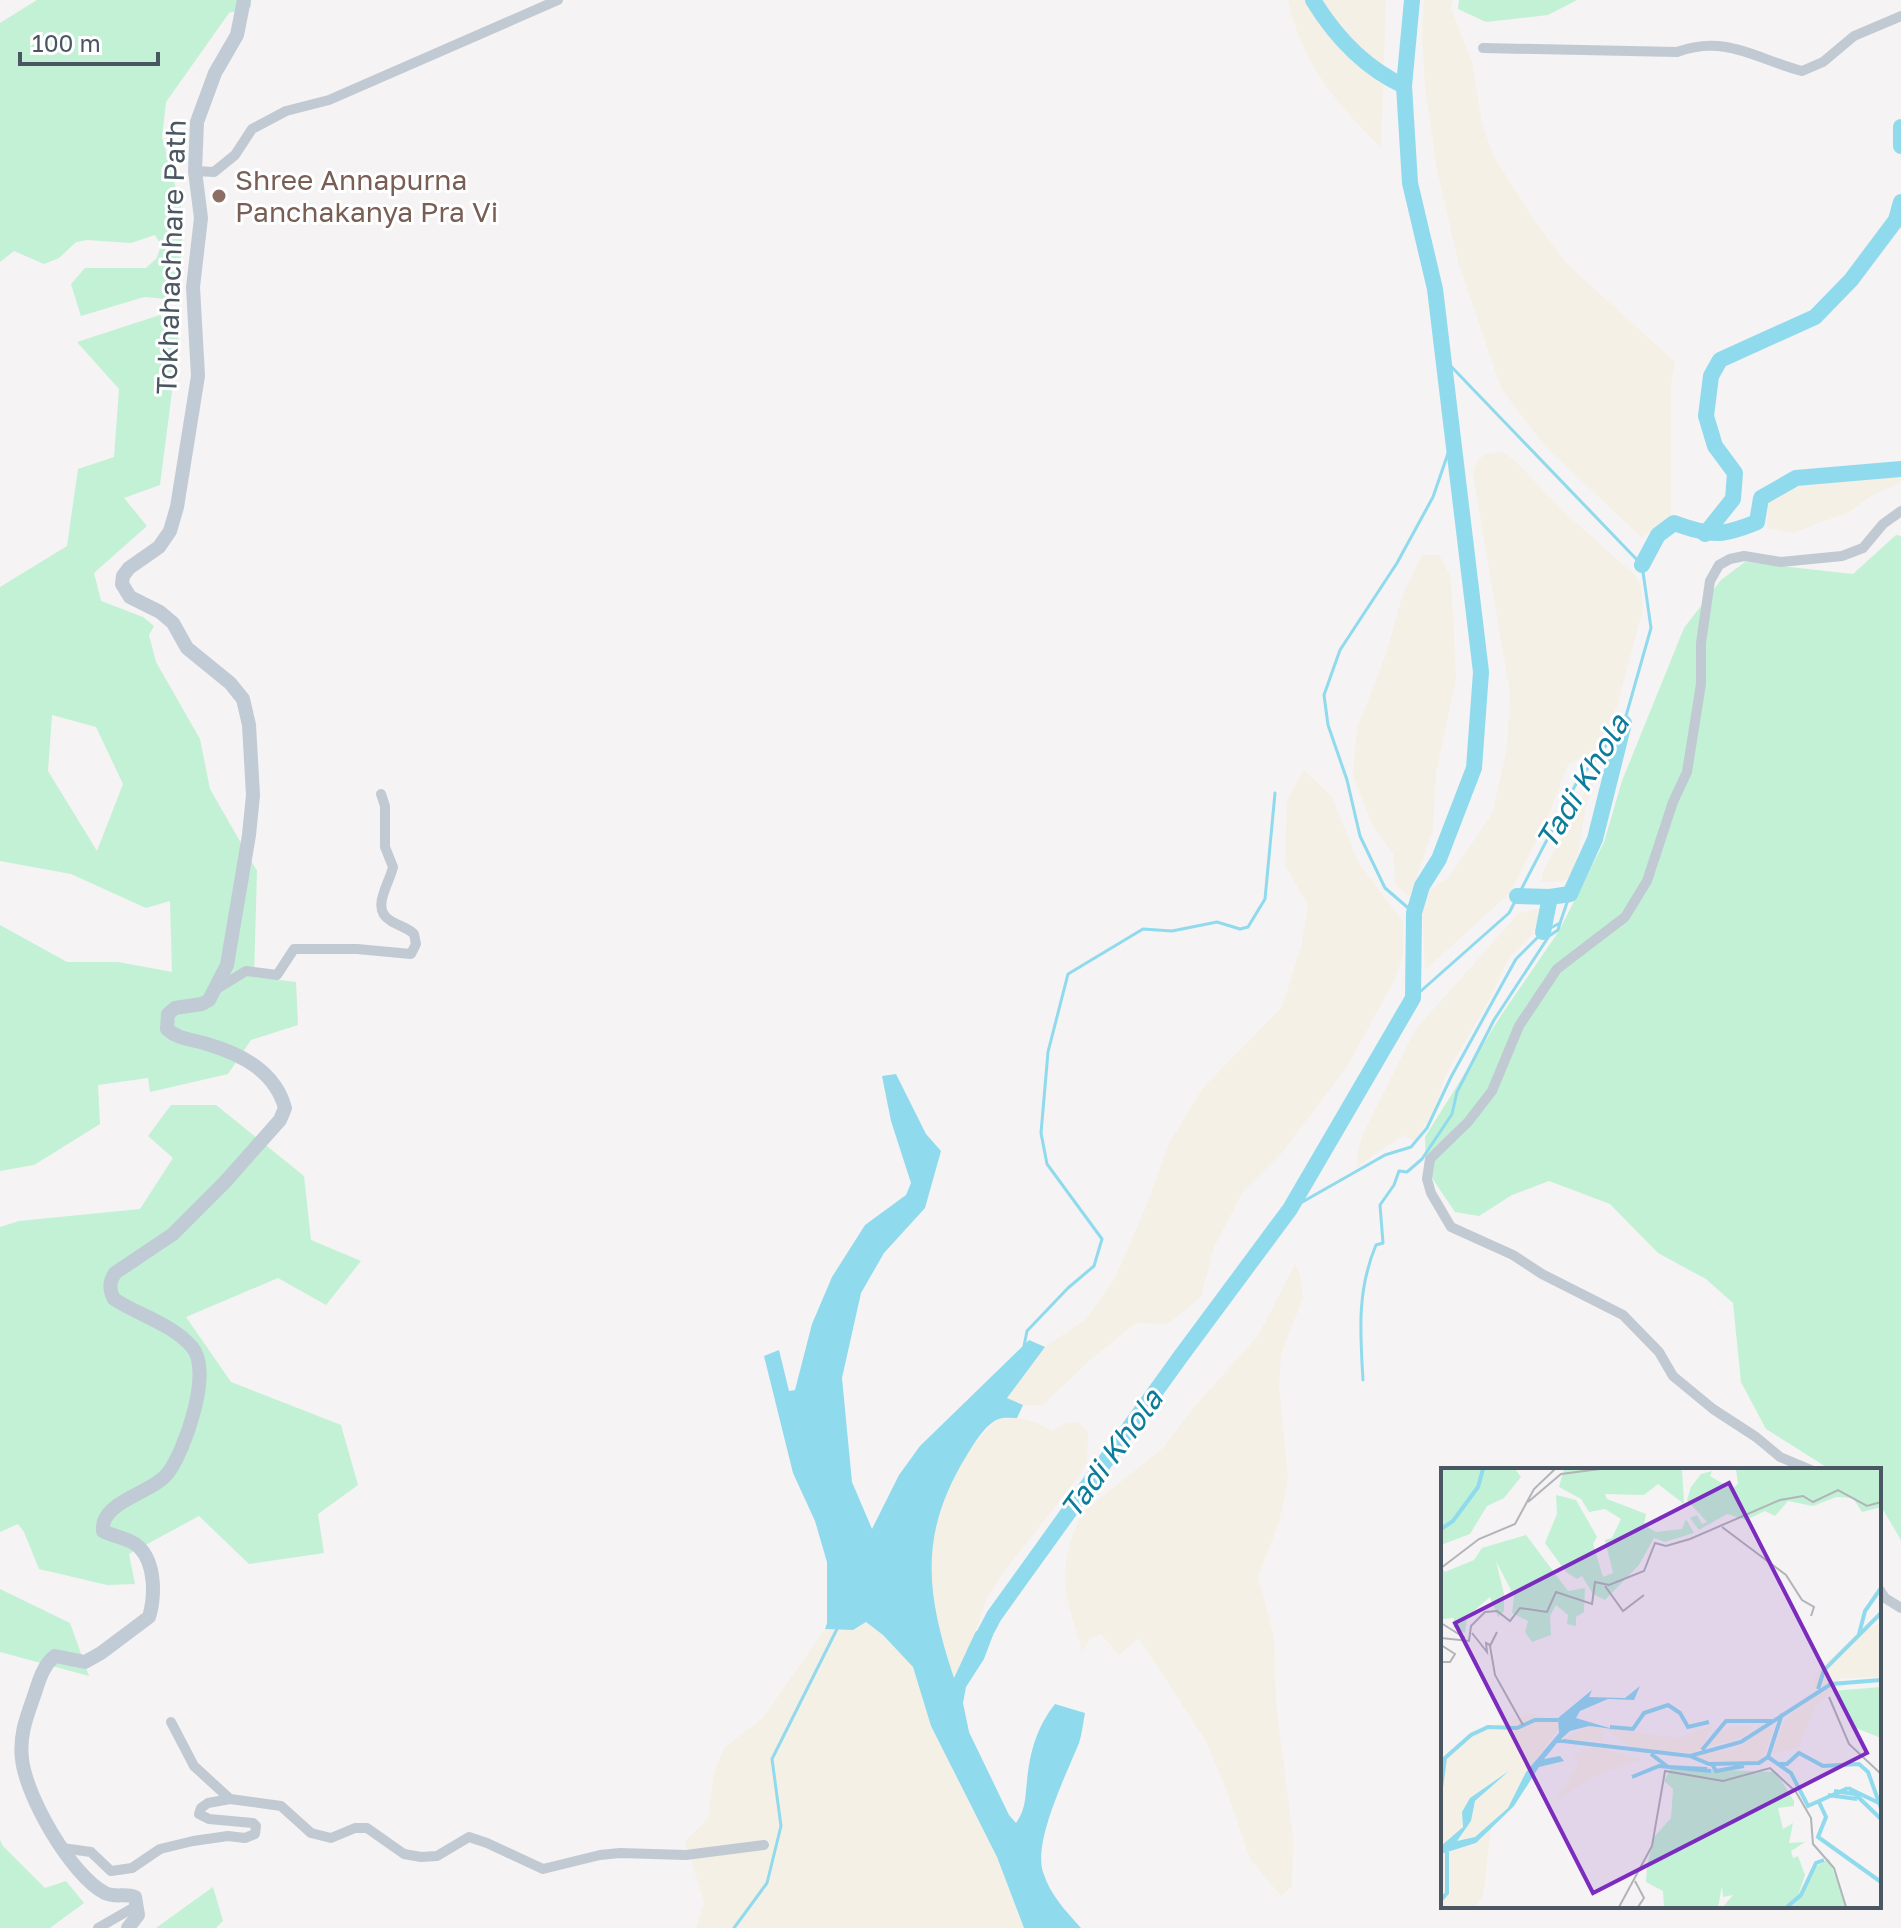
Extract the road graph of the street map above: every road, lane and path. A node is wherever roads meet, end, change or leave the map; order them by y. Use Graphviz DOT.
graph roads {
  1 [pos="244,0"];
  2 [pos="558,0"];
  3 [pos="1901,16"];
  4 [pos="1483,48"];
  5 [pos="195,171"];
  6 [pos="1901,511"];
  7 [pos="381,794"];
  8 [pos="213,992"];
  9 [pos="1806,1468"];
  10 [pos="1881,1592"];
  11 [pos="1901,1608"];
  12 [pos="171,1722"];
  13 [pos="230,1799"];
  14 [pos="764,1845"];
  15 [pos="62,1848"];
  16 [pos="138,1905"];
  17 [pos="98,1928"];
  18 [pos="128,1928"];
  1 -- 5 [label="main road, Tokhahachhare Path"];
  2 -- 5 [label="street"];
  3 -- 4 [label="street"];
  5 -- 8 [label="main road, Tokhahachhare Path"];
  6 -- 9 [label="street"];
  7 -- 8 [label="street"];
  8 -- 15 [label="main road"];
  10 -- 11 [label="street"];
  12 -- 13 [label="street"];
  13 -- 14 [label="street"];
  13 -- 15 [label="street"];
  15 -- 16 [label="main road"];
  16 -- 17 [label="street"];
  16 -- 18 [label="main road"];
}
